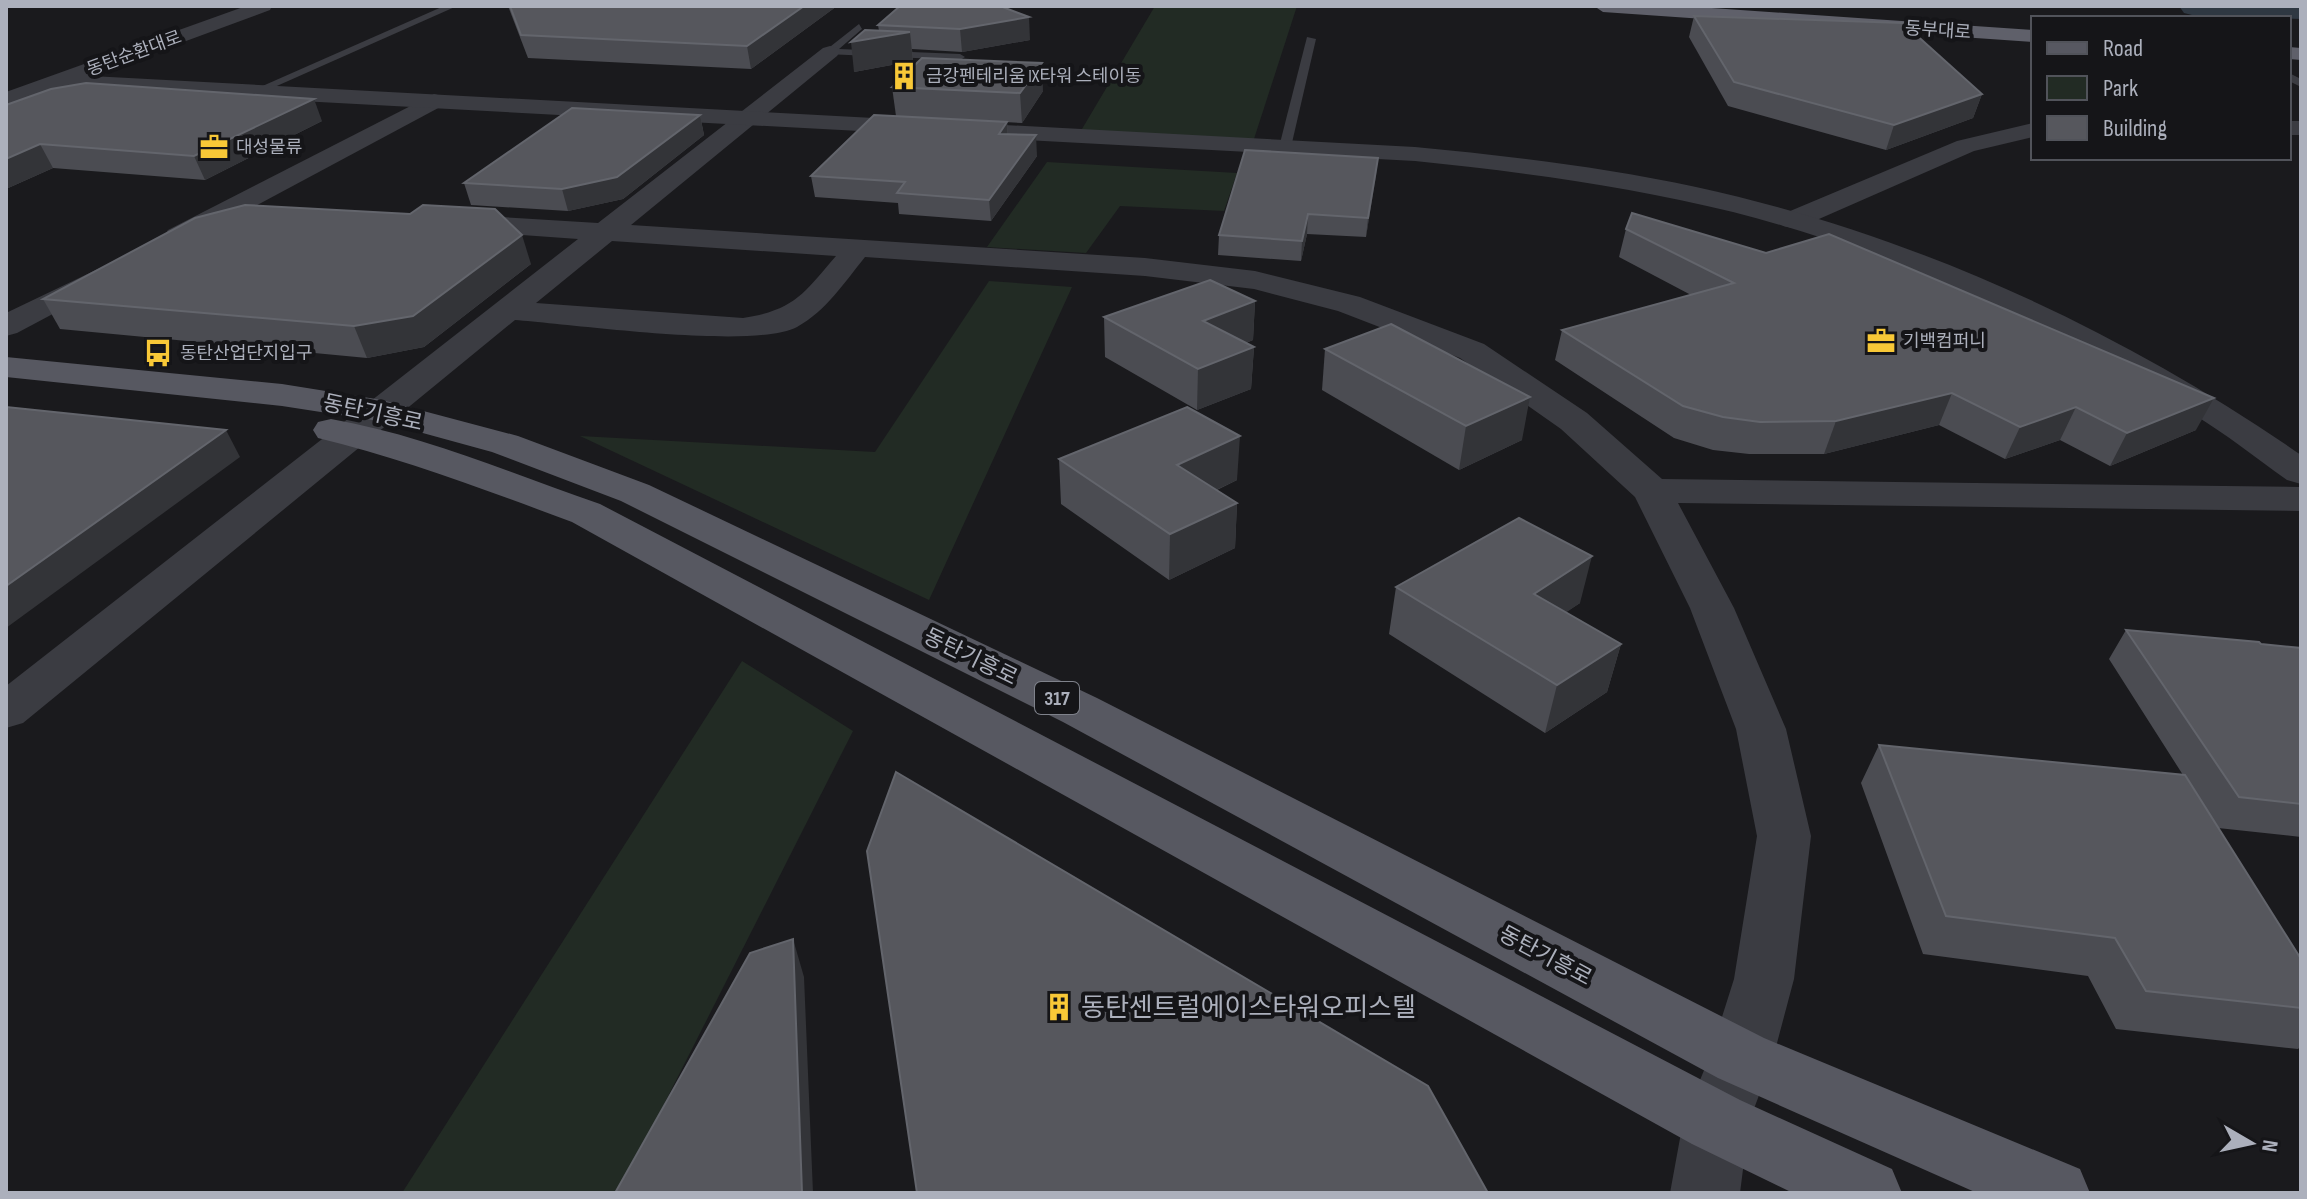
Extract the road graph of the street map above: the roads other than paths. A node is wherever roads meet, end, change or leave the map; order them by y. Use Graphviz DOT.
graph roads {
  1 [pos="221,6"];
  2 [pos="263,6"];
  3 [pos="452,6"];
  4 [pos="1603,6"];
  5 [pos="1755,6"];
  6 [pos="2031,24"];
  7 [pos="859,27"];
  8 [pos="2031,36"];
  9 [pos="1311,39"];
  10 [pos="830,52"];
  11 [pos="960,57"];
  12 [pos="6,80"];
  13 [pos="59,81"];
  14 [pos="257,91"];
  15 [pos="6,100"];
  16 [pos="434,101"];
  17 [pos="752,117"];
  18 [pos="2031,130"];
  19 [pos="1285,147"];
  20 [pos="231,209"];
  21 [pos="294,212"];
  22 [pos="420,220"];
  23 [pos="1793,220"];
  24 [pos="608,231"];
  25 [pos="161,245"];
  26 [pos="858,248"];
  27 [pos="118,268"];
  28 [pos="509,310"];
  29 [pos="6,326"];
  30 [pos="6,367"];
  31 [pos="6,397"];
  32 [pos="368,422"];
  33 [pos="2301,472"];
  34 [pos="1652,491"];
  35 [pos="2301,499"];
  36 [pos="6,711"];
  37 [pos="1741,1058"];
  38 [pos="1716,1122"];
  39 [pos="1705,1193"];
  40 [pos="1867,1193"];
  41 [pos="2055,1193"];
  1 -- 12 [label="street, 동탄순환대로"];
  2 -- 13 [label="street, 동탄순환대로"];
  3 -- 14 [label="lane"];
  4 -- 8 [label="highway, 동부대로"];
  5 -- 6 [label="highway, 동부대로"];
  7 -- 10 [label="lane"];
  9 -- 19 [label="lane"];
  10 -- 11 [label="lane"];
  10 -- 17 [label="street"];
  13 -- 14 [label="street"];
  13 -- 15 [label="street, 동탄순환대로"];
  14 -- 16 [label="street"];
  16 -- 17 [label="street"];
  16 -- 20 [label="street"];
  17 -- 19 [label="street"];
  17 -- 24 [label="street"];
  18 -- 23 [label="street"];
  19 -- 23 [label="street"];
  20 -- 21 [label="street"];
  20 -- 25 [label="street"];
  22 -- 24 [label="street"];
  23 -- 33 [label="street"];
  24 -- 26 [label="street"];
  24 -- 28 [label="street"];
  26 -- 28 [label="street"];
  26 -- 34 [label="street"];
  27 -- 29 [label="street"];
  28 -- 32 [label="street"];
  30 -- 32 [label="main road, 동탄기흥로 / 317"];
  31 -- 32 [label="main road, 동탄기흥로 / 317"];
  32 -- 36 [label="street"];
  32 -- 37 [label="main road, 동탄기흥로 / 317"];
  32 -- 38 [label="main road, 동탄기흥로 / 317"];
  34 -- 35 [label="street"];
  34 -- 37 [label="street"];
  37 -- 38 [label="street"];
  37 -- 41 [label="main road, 동탄기흥로 / 317"];
  38 -- 39 [label="street"];
  38 -- 40 [label="main road, 동탄기흥로 / 317"];
}
